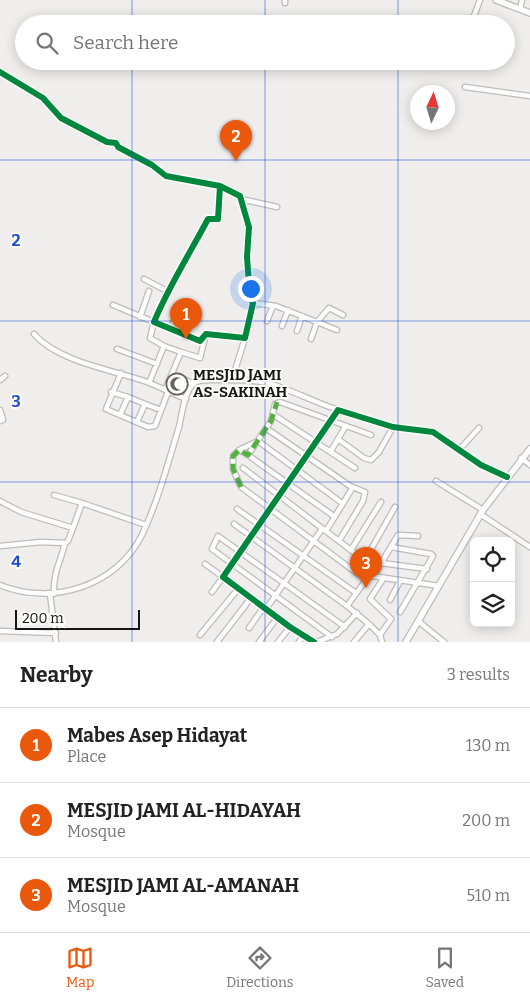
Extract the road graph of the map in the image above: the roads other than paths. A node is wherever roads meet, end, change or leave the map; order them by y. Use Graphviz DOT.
graph roads {
  1 [pos="480,0"];
  2 [pos="496,0"];
  3 [pos="522,0"];
  4 [pos="520,9"];
  5 [pos="530,12"];
  6 [pos="474,15"];
  7 [pos="0,72"];
  8 [pos="465,87"];
  9 [pos="530,96"];
  10 [pos="220,186"];
  11 [pos="241,199"];
  12 [pos="277,207"];
  13 [pos="144,279"];
  14 [pos="167,291"];
  15 [pos="148,292"];
  16 [pos="253,303"];
  17 [pos="113,304"];
  18 [pos="273,306"];
  19 [pos="288,310"];
  20 [pos="177,315"];
  21 [pos="343,315"];
  22 [pos="302,316"];
  23 [pos="140,317"];
  24 [pos="267,321"];
  25 [pos="154,322"];
  26 [pos="317,322"];
  27 [pos="282,326"];
  28 [pos="171,328"];
  29 [pos="336,330"];
  30 [pos="297,331"];
  31 [pos="34,334"];
  32 [pos="206,334"];
  33 [pos="245,338"];
  34 [pos="311,339"];
  35 [pos="164,346"];
  36 [pos="117,349"];
  37 [pos="181,352"];
  38 [pos="157,364"];
  39 [pos="121,373"];
  40 [pos="172,374"];
  41 [pos="5,376"];
  42 [pos="0,380"];
  43 [pos="232,380"];
  44 [pos="149,382"];
  45 [pos="194,384"];
  46 [pos="167,391"];
  47 [pos="111,392"];
  48 [pos="128,397"];
  49 [pos="186,399"];
  50 [pos="145,404"];
  51 [pos="0,410"];
  52 [pos="161,410"];
  53 [pos="338,410"];
  54 [pos="120,415"];
  55 [pos="274,415"];
  56 [pos="0,421"];
  57 [pos="137,422"];
  58 [pos="330,422"];
  59 [pos="345,427"];
  60 [pos="393,427"];
  61 [pos="266,428"];
  62 [pos="479,428"];
  63 [pos="371,435"];
  64 [pos="338,439"];
  65 [pos="258,441"];
  66 [pos="317,442"];
  67 [pos="530,449"];
  68 [pos="239,450"];
  69 [pos="459,450"];
  70 [pos="330,451"];
  71 [pos="248,455"];
  72 [pos="307,458"];
  73 [pos="521,458"];
  74 [pos="530,464"];
  75 [pos="243,468"];
  76 [pos="354,468"];
  77 [pos="298,471"];
  78 [pos="507,477"];
  79 [pos="436,481"];
  80 [pos="289,484"];
  81 [pos="353,487"];
  82 [pos="54,495"];
  83 [pos="280,497"];
  84 [pos="0,501"];
  85 [pos="381,502"];
  86 [pos="82,503"];
  87 [pos="342,503"];
  88 [pos="395,507"];
  89 [pos="237,509"];
  90 [pos="270,511"];
  91 [pos="481,512"];
  92 [pos="335,517"];
  93 [pos="234,524"];
  94 [pos="261,524"];
  95 [pos="146,525"];
  96 [pos="73,528"];
  97 [pos="324,530"];
  98 [pos="418,536"];
  99 [pos="252,538"];
  100 [pos="314,541"];
  101 [pos="339,541"];
  102 [pos="65,543"];
  103 [pos="0,546"];
  104 [pos="391,547"];
  105 [pos="530,547"];
  106 [pos="352,550"];
  107 [pos="241,551"];
  108 [pos="304,555"];
  109 [pos="365,560"];
  110 [pos="381,563"];
  111 [pos="205,564"];
  112 [pos="232,564"];
  113 [pos="295,569"];
  114 [pos="427,569"];
  115 [pos="377,570"];
  116 [pos="372,576"];
  117 [pos="223,577"];
  118 [pos="383,579"];
  119 [pos="366,580"];
  120 [pos="400,581"];
  121 [pos="285,583"];
  122 [pos="418,584"];
  123 [pos="0,585"];
  124 [pos="439,586"];
  125 [pos="238,589"];
  126 [pos="212,592"];
  127 [pos="356,593"];
  128 [pos="52,594"];
  129 [pos="277,596"];
  130 [pos="251,598"];
  131 [pos="390,600"];
  132 [pos="347,606"];
  133 [pos="264,609"];
  134 [pos="400,612"];
  135 [pos="357,614"];
  136 [pos="278,618"];
  137 [pos="418,621"];
  138 [pos="369,624"];
  139 [pos="290,627"];
  140 [pos="345,627"];
  141 [pos="249,628"];
  142 [pos="0,631"];
  143 [pos="56,633"];
  144 [pos="200,635"];
  145 [pos="380,635"];
  146 [pos="303,636"];
  147 [pos="332,636"];
  148 [pos="56,642"];
  149 [pos="217,642"];
  150 [pos="258,642"];
  151 [pos="278,642"];
  152 [pos="299,642"];
  153 [pos="315,642"];
  154 [pos="354,642"];
  155 [pos="382,642"];
  156 [pos="406,642"];
  157 [pos="444,642"];
  1 -- 6 [label="street"];
  2 -- 4 [label="street"];
  3 -- 4 [label="street"];
  4 -- 5 [label="street"];
  7 -- 10 [label="street"];
  8 -- 9 [label="street"];
  10 -- 11 [label="street"];
  10 -- 14 [label="street"];
  11 -- 12 [label="street"];
  11 -- 16 [label="street"];
  13 -- 14 [label="street"];
  14 -- 25 [label="street"];
  15 -- 23 [label="street"];
  16 -- 18 [label="street"];
  16 -- 33 [label="street"];
  17 -- 23 [label="street"];
  18 -- 19 [label="street"];
  18 -- 24 [label="street"];
  19 -- 22 [label="street"];
  19 -- 27 [label="street"];
  20 -- 28 [label="street"];
  21 -- 26 [label="street"];
  22 -- 26 [label="street"];
  22 -- 30 [label="street"];
  23 -- 25 [label="street"];
  25 -- 28 [label="street"];
  25 -- 35 [label="street"];
  26 -- 29 [label="street"];
  26 -- 34 [label="street"];
  28 -- 32 [label="street"];
  31 -- 39 [label="street"];
  32 -- 33 [label="street"];
  32 -- 37 [label="street"];
  33 -- 43 [label="street"];
  35 -- 37 [label="street"];
  35 -- 38 [label="street"];
  36 -- 38 [label="street"];
  37 -- 40 [label="street"];
  38 -- 44 [label="street"];
  39 -- 44 [label="street"];
  39 -- 47 [label="street"];
  40 -- 45 [label="street"];
  40 -- 46 [label="street"];
  41 -- 42 [label="street"];
  43 -- 45 [label="street"];
  43 -- 53 [label="street"];
  44 -- 46 [label="street"];
  45 -- 49 [label="street"];
  46 -- 49 [label="street"];
  46 -- 52 [label="street"];
  47 -- 48 [label="street"];
  47 -- 54 [label="street"];
  48 -- 50 [label="street"];
  48 -- 54 [label="street"];
  49 -- 95 [label="street"];
  50 -- 52 [label="street"];
  50 -- 57 [label="street"];
  51 -- 56 [label="street"];
  52 -- 57 [label="street"];
  53 -- 58 [label="street"];
  53 -- 60 [label="street"];
  54 -- 57 [label="street"];
  55 -- 58 [label="street"];
  55 -- 61 [label="street"];
  55 -- 66 [label="street"];
  58 -- 59 [label="street"];
  58 -- 66 [label="street"];
  59 -- 63 [label="street"];
  59 -- 64 [label="street"];
  60 -- 64 [label="street"];
  60 -- 69 [label="street"];
  61 -- 65 [label="street"];
  61 -- 72 [label="street"];
  62 -- 69 [label="street"];
  64 -- 70 [label="street"];
  65 -- 68 [label="street"];
  65 -- 71 [label="street"];
  65 -- 77 [label="street"];
  66 -- 70 [label="street"];
  66 -- 72 [label="street"];
  67 -- 73 [label="street"];
  68 -- 71 [label="street"];
  68 -- 90 [label="street"];
  69 -- 78 [label="street"];
  70 -- 76 [label="street"];
  71 -- 80 [label="street"];
  72 -- 77 [label="street"];
  72 -- 81 [label="street"];
  73 -- 74 [label="street"];
  73 -- 78 [label="street"];
  75 -- 83 [label="street"];
  77 -- 80 [label="street"];
  77 -- 87 [label="street"];
  78 -- 91 [label="street"];
  79 -- 91 [label="street"];
  80 -- 83 [label="street"];
  80 -- 92 [label="street"];
  81 -- 87 [label="street"];
  81 -- 101 [label="street"];
  82 -- 86 [label="street"];
  83 -- 90 [label="street"];
  83 -- 97 [label="street"];
  84 -- 96 [label="street"];
  85 -- 106 [label="street"];
  86 -- 95 [label="street"];
  86 -- 96 [label="street"];
  87 -- 92 [label="street"];
  88 -- 109 [label="street"];
  89 -- 94 [label="street"];
  90 -- 94 [label="street"];
  90 -- 100 [label="street"];
  91 -- 105 [label="street"];
  91 -- 124 [label="street"];
  92 -- 97 [label="street"];
  93 -- 99 [label="street"];
  94 -- 99 [label="street"];
  94 -- 108 [label="street"];
  95 -- 128 [label="street"];
  96 -- 102 [label="street"];
  97 -- 100 [label="street"];
  97 -- 101 [label="street"];
  98 -- 104 [label="street"];
  99 -- 107 [label="street"];
  99 -- 113 [label="street"];
  100 -- 108 [label="street"];
  100 -- 119 [label="street"];
  101 -- 106 [label="street"];
  102 -- 103 [label="street"];
  102 -- 128 [label="street"];
  104 -- 110 [label="street"];
  104 -- 114 [label="street"];
  106 -- 109 [label="street"];
  107 -- 112 [label="street"];
  107 -- 112 [label="street"];
  107 -- 121 [label="street"];
  108 -- 113 [label="street"];
  108 -- 127 [label="street"];
  109 -- 115 [label="street"];
  110 -- 114 [label="street"];
  110 -- 115 [label="street"];
  111 -- 117 [label="street"];
  112 -- 117 [label="street"];
  112 -- 129 [label="street"];
  113 -- 121 [label="street"];
  113 -- 132 [label="street"];
  114 -- 122 [label="street"];
  115 -- 116 [label="street"];
  116 -- 118 [label="street"];
  116 -- 119 [label="street"];
  117 -- 125 [label="street"];
  117 -- 126 [label="street"];
  118 -- 120 [label="street"];
  118 -- 145 [label="street"];
  119 -- 127 [label="street"];
  120 -- 122 [label="street"];
  120 -- 131 [label="street"];
  121 -- 129 [label="street"];
  121 -- 140 [label="street"];
  122 -- 124 [label="street"];
  122 -- 134 [label="street"];
  123 -- 128 [label="street"];
  124 -- 137 [label="street"];
  125 -- 130 [label="street"];
  125 -- 144 [label="street"];
  127 -- 132 [label="street"];
  128 -- 143 [label="street"];
  129 -- 133 [label="street"];
  129 -- 147 [label="street"];
  130 -- 133 [label="street"];
  130 -- 149 [label="street"];
  132 -- 135 [label="street"];
  133 -- 136 [label="street"];
  133 -- 141 [label="street"];
  135 -- 138 [label="street"];
  135 -- 140 [label="street"];
  136 -- 139 [label="street"];
  136 -- 150 [label="street"];
  137 -- 156 [label="street"];
  137 -- 157 [label="street"];
  138 -- 145 [label="street"];
  138 -- 154 [label="street"];
  139 -- 146 [label="street"];
  139 -- 151 [label="street"];
  140 -- 147 [label="street"];
  142 -- 143 [label="street"];
  143 -- 148 [label="street"];
  145 -- 155 [label="street"];
  146 -- 152 [label="street"];
  146 -- 153 [label="street"];
  147 -- 153 [label="street"];
}
